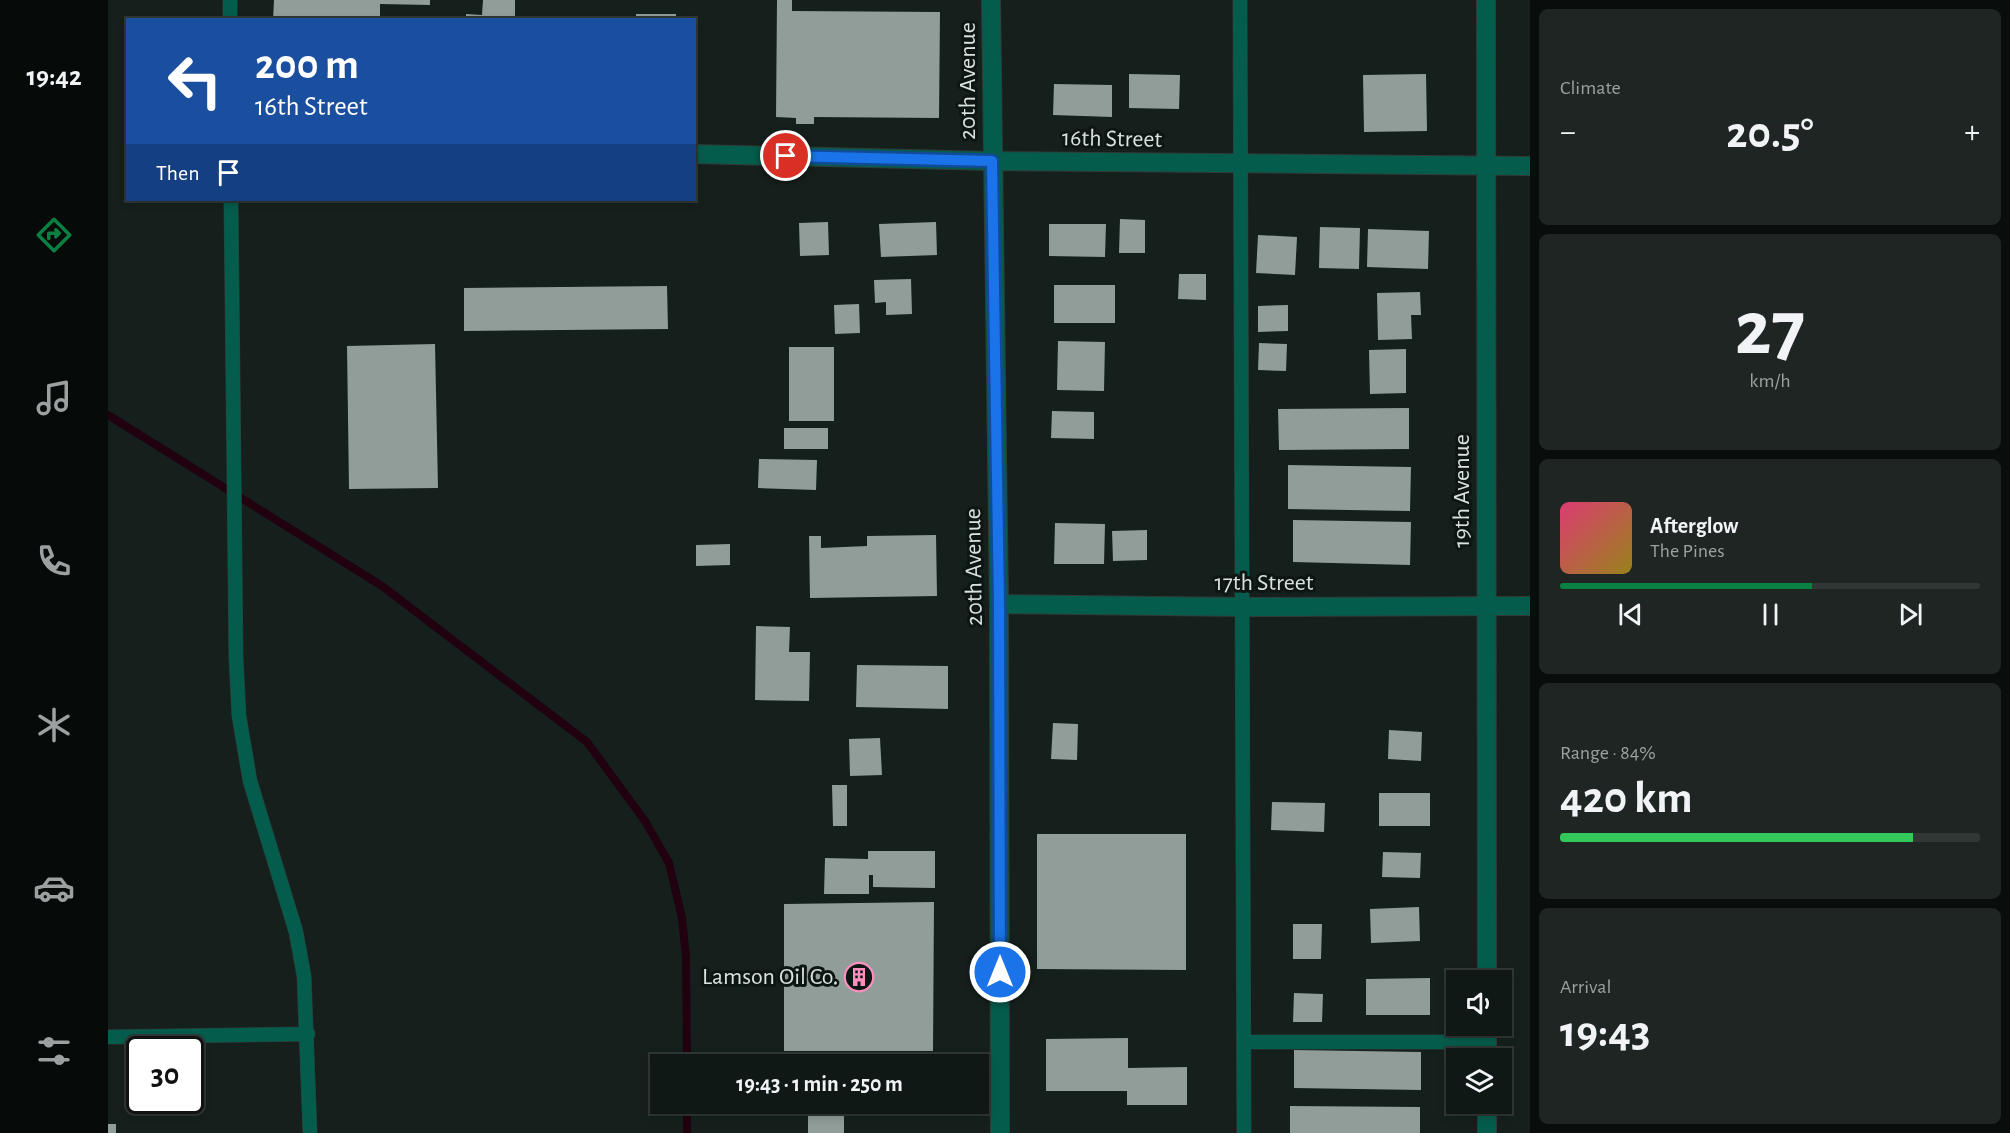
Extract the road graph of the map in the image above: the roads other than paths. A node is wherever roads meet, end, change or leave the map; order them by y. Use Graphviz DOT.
graph roads {
  1 [pos="230,0"];
  2 [pos="991,0"];
  3 [pos="1240,0"];
  4 [pos="1486,0"];
  5 [pos="230,18"];
  6 [pos="696,154"];
  7 [pos="992,161"];
  8 [pos="1239,164"];
  9 [pos="1486,164"];
  10 [pos="1530,166"];
  11 [pos="231,201"];
  12 [pos="999,604"];
  13 [pos="1486,605"];
  14 [pos="1530,606"];
  15 [pos="1241,608"];
  16 [pos="1487,970"];
  17 [pos="308,1034"];
  18 [pos="108,1037"];
  19 [pos="1244,1042"];
  20 [pos="1487,1042"];
  21 [pos="1487,1114"];
  22 [pos="309,1133"];
  23 [pos="1000,1133"];
  24 [pos="1244,1133"];
  25 [pos="1487,1133"];
  1 -- 5 [label="lane"];
  2 -- 7 [label="street, 20th Avenue"];
  3 -- 8 [label="lane"];
  4 -- 9 [label="street, 19th Avenue"];
  6 -- 7 [label="street, 16th Street"];
  7 -- 8 [label="street, 16th Street"];
  7 -- 12 [label="street, 20th Avenue"];
  8 -- 9 [label="street, 16th Street"];
  8 -- 15 [label="lane"];
  9 -- 10 [label="street, 16th Street"];
  9 -- 13 [label="street, 19th Avenue"];
  11 -- 17 [label="lane"];
  12 -- 15 [label="street, 17th Street"];
  12 -- 23 [label="street, 20th Avenue"];
  13 -- 14 [label="street, 17th Street"];
  13 -- 15 [label="street, 17th Street"];
  13 -- 16 [label="street, 19th Avenue"];
  15 -- 19 [label="lane"];
  17 -- 18 [label="lane"];
  17 -- 22 [label="lane"];
  19 -- 20 [label="lane"];
  19 -- 24 [label="lane"];
  21 -- 25 [label="street"];
}
